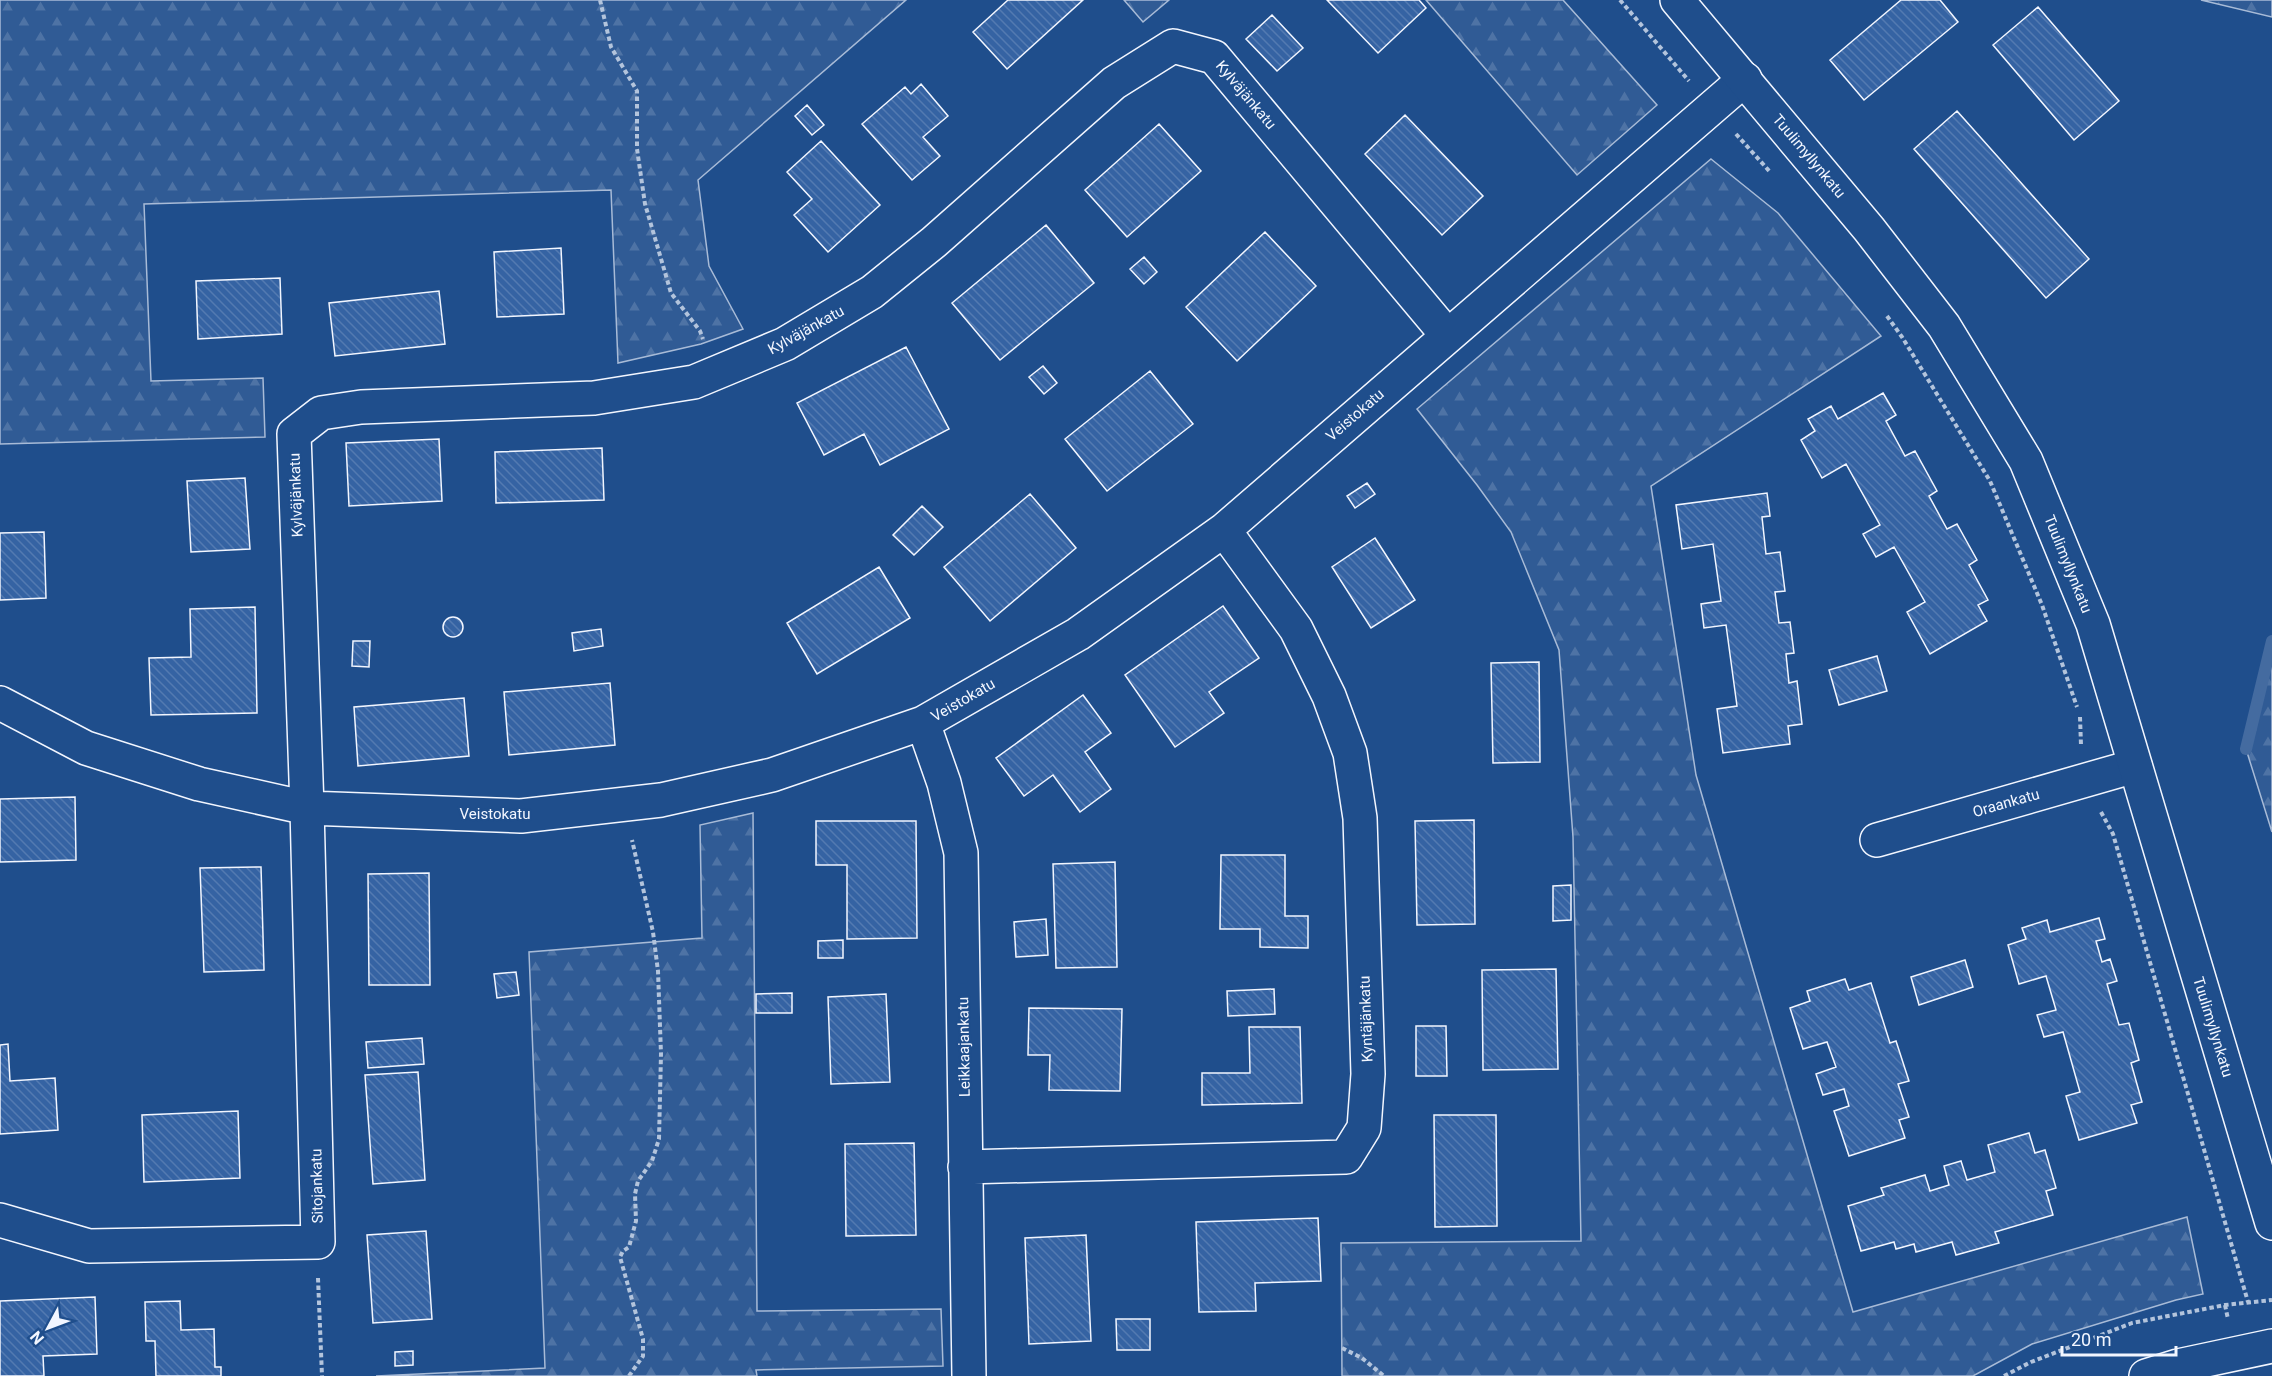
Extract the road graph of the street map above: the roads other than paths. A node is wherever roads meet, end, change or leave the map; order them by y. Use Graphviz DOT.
graph roads {
  1 [pos="1677,0"];
  2 [pos="1744,79"];
  3 [pos="1447,335"];
  4 [pos="1224,530"];
  5 [pos="0,703"];
  6 [pos="923,723"];
  7 [pos="2135,766"];
  8 [pos="307,808"];
  9 [pos="1877,840"];
  10 [pos="965,1167"];
  11 [pos="0,1220"];
  12 [pos="2272,1223"];
  13 [pos="2272,1346"];
  14 [pos="969,1376"];
  15 [pos="2146,1376"];
  1 -- 2 [label="street, Tuulimyllynkatu"];
  2 -- 3 [label="street, Veistokatu"];
  2 -- 7 [label="street, Tuulimyllynkatu"];
  3 -- 4 [label="street, Veistokatu"];
  3 -- 8 [label="street, Kylväjänkatu"];
  4 -- 6 [label="street, Veistokatu"];
  4 -- 10 [label="street, Kyntäjänkatu"];
  5 -- 8 [label="street, Veistokatu"];
  6 -- 8 [label="street, Veistokatu"];
  6 -- 10 [label="street, Leikkaajankatu"];
  7 -- 9 [label="street, Oraankatu"];
  7 -- 12 [label="street, Tuulimyllynkatu"];
  8 -- 11 [label="street, Sitojankatu"];
  10 -- 14 [label="street, Leikkaajankatu"];
  13 -- 15 [label="street"];
}
